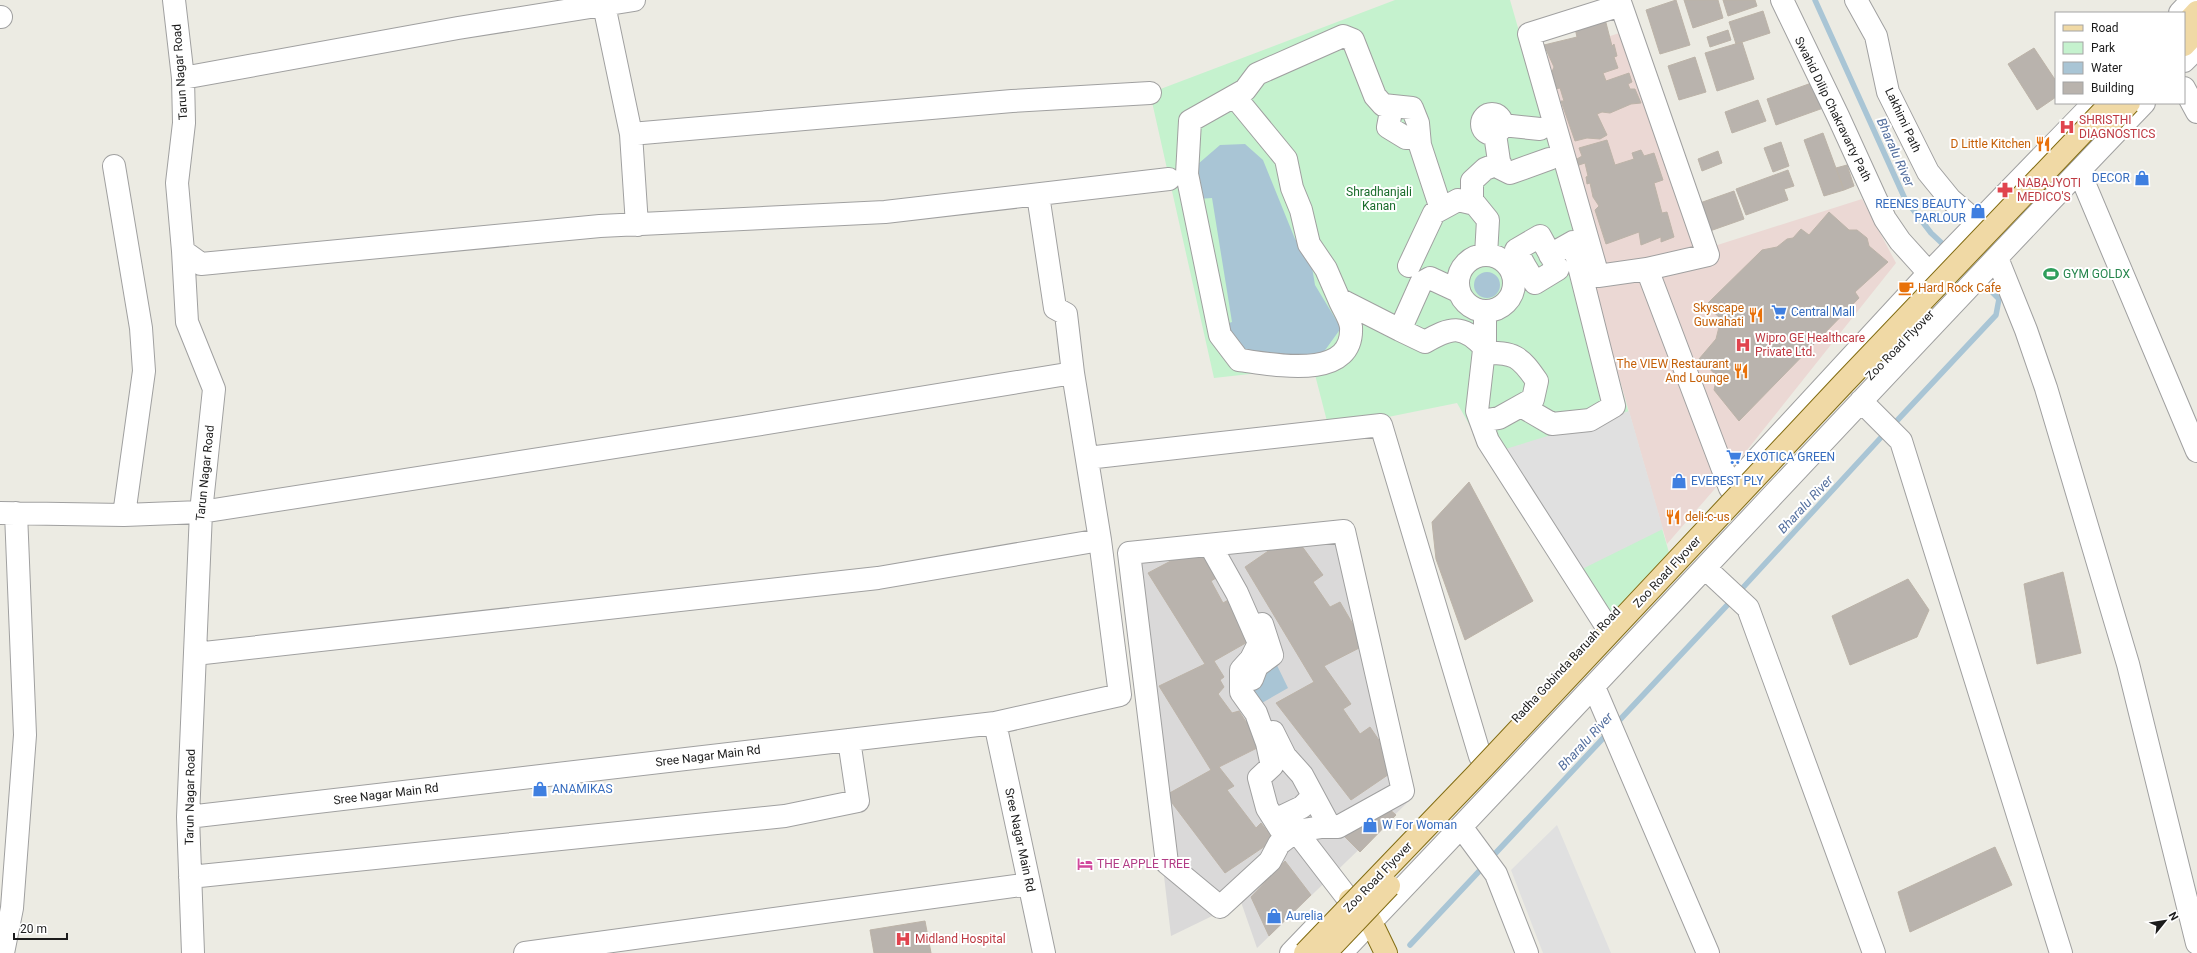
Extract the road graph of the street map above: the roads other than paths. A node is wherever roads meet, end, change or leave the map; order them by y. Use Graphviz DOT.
graph roads {
  1 [pos="174,0"];
  2 [pos="634,0"];
  3 [pos="1782,0"];
  4 [pos="1856,0"];
  5 [pos="2192,0"];
  6 [pos="604,5"];
  7 [pos="2181,12"];
  8 [pos="2197,12"];
  9 [pos="2185,25"];
  10 [pos="2197,31"];
  11 [pos="2185,44"];
  12 [pos="2197,48"];
  13 [pos="2185,60"];
  14 [pos="183,78"];
  15 [pos="1542,80"];
  16 [pos="2185,90"];
  17 [pos="1150,93"];
  18 [pos="1235,98"];
  19 [pos="2093,104"];
  20 [pos="2110,104"];
  21 [pos="2128,104"];
  22 [pos="2143,104"];
  23 [pos="2197,112"];
  24 [pos="1540,129"];
  25 [pos="631,134"];
  26 [pos="1549,159"];
  27 [pos="1500,163"];
  28 [pos="114,166"];
  29 [pos="2079,170"];
  30 [pos="1169,179"];
  31 [pos="1038,195"];
  32 [pos="1472,203"];
  33 [pos="1441,209"];
  34 [pos="636,224"];
  35 [pos="1972,230"];
  36 [pos="1573,242"];
  37 [pos="183,251"];
  38 [pos="1486,255"];
  39 [pos="1993,262"];
  40 [pos="1647,269"];
  41 [pos="1932,271"];
  42 [pos="1519,272"];
  43 [pos="1421,275"];
  44 [pos="1458,291"];
  45 [pos="1339,299"];
  46 [pos="1485,312"];
  47 [pos="1400,330"];
  48 [pos="1484,350"];
  49 [pos="1073,373"];
  50 [pos="1861,401"];
  51 [pos="1521,406"];
  52 [pos="1481,421"];
  53 [pos="2197,451"];
  54 [pos="1087,458"];
  55 [pos="1730,488"];
  56 [pos="201,512"];
  57 [pos="8,513"];
  58 [pos="124,515"];
  59 [pos="1100,540"];
  60 [pos="1216,544"];
  61 [pos="1705,568"];
  62 [pos="1605,624"];
  63 [pos="195,654"];
  64 [pos="1594,687"];
  65 [pos="995,723"];
  66 [pos="850,740"];
  67 [pos="1480,756"];
  68 [pos="1313,796"];
  69 [pos="188,816"];
  70 [pos="1275,820"];
  71 [pos="1330,827"];
  72 [pos="1462,828"];
  73 [pos="1291,834"];
  74 [pos="190,877"];
  75 [pos="1029,884"];
  76 [pos="1346,896"];
  77 [pos="1371,922"];
  78 [pos="2197,943"];
  79 [pos="3,953"];
  80 [pos="193,953"];
  81 [pos="525,953"];
  82 [pos="1044,953"];
  83 [pos="1291,953"];
  84 [pos="1304,953"];
  85 [pos="1325,953"];
  86 [pos="1341,953"];
  87 [pos="1386,953"];
  88 [pos="1527,953"];
  89 [pos="1708,953"];
  90 [pos="1874,953"];
  91 [pos="2061,953"];
  1 -- 14 [label="street, Tarun Nagar Road"];
  2 -- 6 [label="street"];
  3 -- 41 [label="street, Swahid Dilip Chakravarty Path"];
  4 -- 35 [label="street, Lakhimi Path"];
  5 -- 7 [label="street"];
  6 -- 14 [label="street"];
  6 -- 25 [label="street"];
  8 -- 9 [label="main road"];
  10 -- 11 [label="main road"];
  12 -- 13 [label="street"];
  14 -- 37 [label="street, Tarun Nagar Road"];
  15 -- 24 [label="street"];
  15 -- 40 [label="street"];
  15 -- 40 [label="street"];
  16 -- 23 [label="street"];
  17 -- 25 [label="street"];
  18 -- 33 [label="street"];
  18 -- 45 [label="street"];
  18 -- 45 [label="street"];
  19 -- 35 [label="street, Radha Gobinda Baruah Road"];
  20 -- 84 [label="main road, Zoo Road Flyover, bridge"];
  21 -- 85 [label="main road, Zoo Road Flyover, bridge"];
  22 -- 29 [label="street"];
  24 -- 26 [label="street"];
  24 -- 27 [label="street"];
  25 -- 34 [label="street"];
  26 -- 27 [label="street"];
  26 -- 36 [label="street"];
  27 -- 32 [label="street"];
  28 -- 58 [label="street"];
  29 -- 39 [label="street"];
  29 -- 53 [label="street"];
  30 -- 31 [label="street"];
  31 -- 34 [label="street"];
  31 -- 49 [label="street"];
  32 -- 33 [label="street"];
  32 -- 38 [label="street"];
  33 -- 43 [label="street"];
  34 -- 37 [label="street"];
  35 -- 41 [label="street, Radha Gobinda Baruah Road"];
  36 -- 42 [label="street"];
  36 -- 51 [label="street"];
  37 -- 56 [label="street, Tarun Nagar Road"];
  38 -- 42 [label="street"];
  38 -- 44 [label="street"];
  39 -- 50 [label="street"];
  39 -- 78 [label="street"];
  40 -- 55 [label="street"];
  41 -- 55 [label="street, Radha Gobinda Baruah Road"];
  42 -- 46 [label="street"];
  43 -- 44 [label="street"];
  43 -- 47 [label="street"];
  44 -- 46 [label="street"];
  45 -- 47 [label="street"];
  46 -- 48 [label="street"];
  47 -- 48 [label="street"];
  48 -- 51 [label="street"];
  48 -- 52 [label="street"];
  49 -- 54 [label="street"];
  49 -- 56 [label="street"];
  50 -- 61 [label="street"];
  50 -- 91 [label="street"];
  51 -- 52 [label="street"];
  52 -- 62 [label="street"];
  54 -- 59 [label="street"];
  54 -- 67 [label="street"];
  55 -- 62 [label="street, Radha Gobinda Baruah Road"];
  56 -- 58 [label="street"];
  56 -- 63 [label="street, Tarun Nagar Road"];
  57 -- 58 [label="street"];
  57 -- 79 [label="street"];
  59 -- 63 [label="street"];
  59 -- 65 [label="street"];
  60 -- 68 [label="street"];
  60 -- 70 [label="street"];
  60 -- 71 [label="street"];
  60 -- 73 [label="street"];
  61 -- 64 [label="street"];
  61 -- 90 [label="street"];
  62 -- 67 [label="street, Radha Gobinda Baruah Road"];
  63 -- 69 [label="street, Tarun Nagar Road"];
  64 -- 72 [label="street"];
  64 -- 89 [label="street"];
  65 -- 66 [label="street, Sree Nagar Main Rd"];
  65 -- 75 [label="street, Sree Nagar Main Rd"];
  66 -- 69 [label="street, Sree Nagar Main Rd"];
  66 -- 74 [label="street"];
  67 -- 76 [label="street, Radha Gobinda Baruah Road"];
  68 -- 70 [label="street"];
  68 -- 71 [label="street"];
  69 -- 74 [label="street, Tarun Nagar Road"];
  70 -- 73 [label="street"];
  71 -- 73 [label="street"];
  72 -- 77 [label="street"];
  72 -- 88 [label="street"];
  73 -- 76 [label="street"];
  74 -- 80 [label="street, Tarun Nagar Road"];
  75 -- 81 [label="street"];
  75 -- 82 [label="street, Sree Nagar Main Rd"];
  76 -- 77 [label="main road"];
  76 -- 83 [label="street, Radha Gobinda Baruah Road"];
  77 -- 86 [label="street"];
  77 -- 87 [label="main road"];
}
